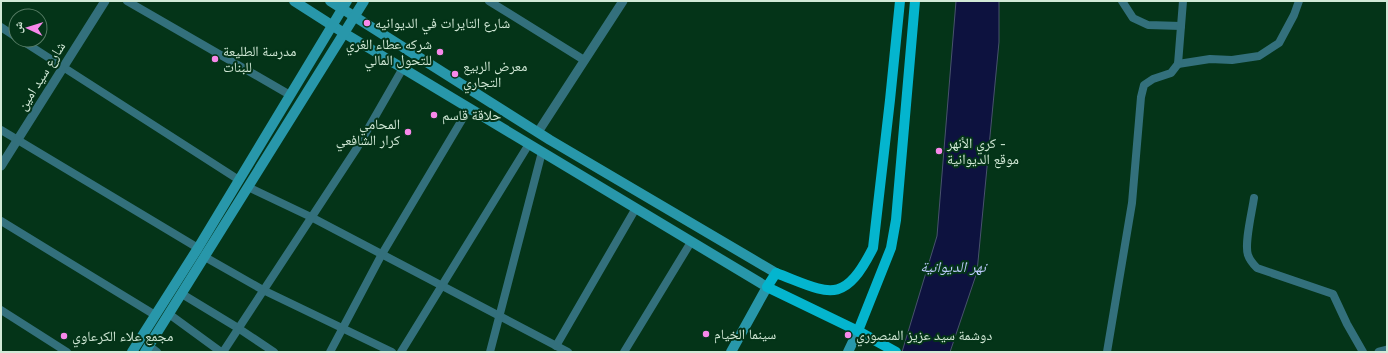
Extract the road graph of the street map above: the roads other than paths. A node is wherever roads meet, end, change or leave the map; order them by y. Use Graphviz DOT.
graph roads {
  1 [pos="104,1"];
  2 [pos="127,1"];
  3 [pos="294,1"];
  4 [pos="330,1"];
  5 [pos="364,1"];
  6 [pos="489,1"];
  7 [pos="623,1"];
  8 [pos="900,1"];
  9 [pos="915,1"];
  10 [pos="1183,1"];
  11 [pos="1299,1"];
  12 [pos="1124,3"];
  13 [pos="345,5"];
  14 [pos="354,16"];
  15 [pos="332,25"];
  16 [pos="1181,26"];
  17 [pos="344,32"];
  18 [pos="33,48"];
  19 [pos="584,60"];
  20 [pos="1178,64"];
  21 [pos="63,67"];
  22 [pos="403,68"];
  23 [pos="290,95"];
  24 [pos="890,100"];
  25 [pos="907,102"];
  26 [pos="469,108"];
  27 [pos="1,130"];
  28 [pos="538,132"];
  29 [pos="17,140"];
  30 [pos="530,144"];
  31 [pos="542,152"];
  32 [pos="1,166"];
  33 [pos="239,180"];
  34 [pos="248,186"];
  35 [pos="1254,198"];
  36 [pos="636,208"];
  37 [pos="311,217"];
  38 [pos="1,221"];
  39 [pos="691,242"];
  40 [pos="198,248"];
  41 [pos="382,254"];
  42 [pos="205,257"];
  43 [pos="776,272"];
  44 [pos="443,286"];
  45 [pos="767,287"];
  46 [pos="263,290"];
  47 [pos="182,294"];
  48 [pos="1,310"];
  49 [pos="169,314"];
  50 [pos="155,315"];
  51 [pos="499,316"];
  52 [pos="238,328"];
  53 [pos="343,329"];
  54 [pos="858,331"];
  55 [pos="556,346"];
  56 [pos="150,350"];
  57 [pos="1387,350"];
  58 [pos="67,352"];
  59 [pos="132,352"];
  60 [pos="222,352"];
  61 [pos="274,352"];
  62 [pos="330,352"];
  63 [pos="392,352"];
  64 [pos="401,352"];
  65 [pos="490,352"];
  66 [pos="568,352"];
  67 [pos="624,352"];
  68 [pos="731,352"];
  69 [pos="848,352"];
  70 [pos="896,352"];
  71 [pos="1107,352"];
  72 [pos="1363,352"];
  73 [pos="1379,352"];
  1 -- 21 [label="street, شارع سيد امين"];
  2 -- 23 [label="street"];
  3 -- 15 [label="main road"];
  4 -- 13 [label="main road"];
  5 -- 14 [label="main road"];
  6 -- 19 [label="street"];
  7 -- 19 [label="street"];
  8 -- 24 [label="main road"];
  9 -- 25 [label="main road"];
  10 -- 16 [label="street"];
  11 -- 20 [label="street"];
  12 -- 16 [label="street"];
  13 -- 14 [label="main road"];
  13 -- 15 [label="main road"];
  14 -- 17 [label="main road"];
  14 -- 28 [label="main road"];
  15 -- 17 [label="main road"];
  15 -- 23 [label="main road"];
  16 -- 20 [label="street"];
  17 -- 22 [label="main road"];
  17 -- 34 [label="main road"];
  18 -- 21 [label="street"];
  19 -- 28 [label="street"];
  20 -- 71 [label="street"];
  21 -- 29 [label="street, شارع سيد امين"];
  21 -- 33 [label="street"];
  22 -- 26 [label="main road"];
  22 -- 37 [label="street"];
  23 -- 33 [label="main road"];
  24 -- 25 [label="main road"];
  24 -- 43 [label="main road"];
  25 -- 54 [label="main road"];
  26 -- 30 [label="main road"];
  26 -- 41 [label="street"];
  27 -- 29 [label="street"];
  28 -- 43 [label="main road"];
  29 -- 32 [label="street, شارع سيد امين"];
  29 -- 40 [label="street"];
  30 -- 31 [label="main road"];
  30 -- 44 [label="street"];
  31 -- 36 [label="main road"];
  31 -- 51 [label="street"];
  33 -- 40 [label="main road"];
  34 -- 37 [label="street"];
  34 -- 42 [label="main road"];
  35 -- 72 [label="street"];
  36 -- 39 [label="main road"];
  36 -- 55 [label="street"];
  37 -- 41 [label="street"];
  37 -- 46 [label="street"];
  38 -- 50 [label="street"];
  39 -- 45 [label="main road"];
  39 -- 67 [label="street"];
  40 -- 50 [label="main road"];
  41 -- 44 [label="street"];
  41 -- 53 [label="street"];
  42 -- 46 [label="street"];
  42 -- 47 [label="main road"];
  43 -- 45 [label="main road"];
  44 -- 51 [label="street"];
  44 -- 64 [label="street"];
  45 -- 54 [label="main road"];
  45 -- 68 [label="main road"];
  46 -- 52 [label="street"];
  46 -- 53 [label="street"];
  47 -- 49 [label="main road"];
  47 -- 52 [label="street"];
  48 -- 58 [label="street"];
  49 -- 56 [label="main road"];
  49 -- 60 [label="street"];
  50 -- 59 [label="main road"];
  51 -- 55 [label="street"];
  51 -- 65 [label="street"];
  52 -- 60 [label="street"];
  52 -- 61 [label="street"];
  53 -- 62 [label="street"];
  53 -- 63 [label="street"];
  54 -- 69 [label="main road"];
  54 -- 70 [label="main road"];
  55 -- 66 [label="street"];
  57 -- 73 [label="street"];
}
